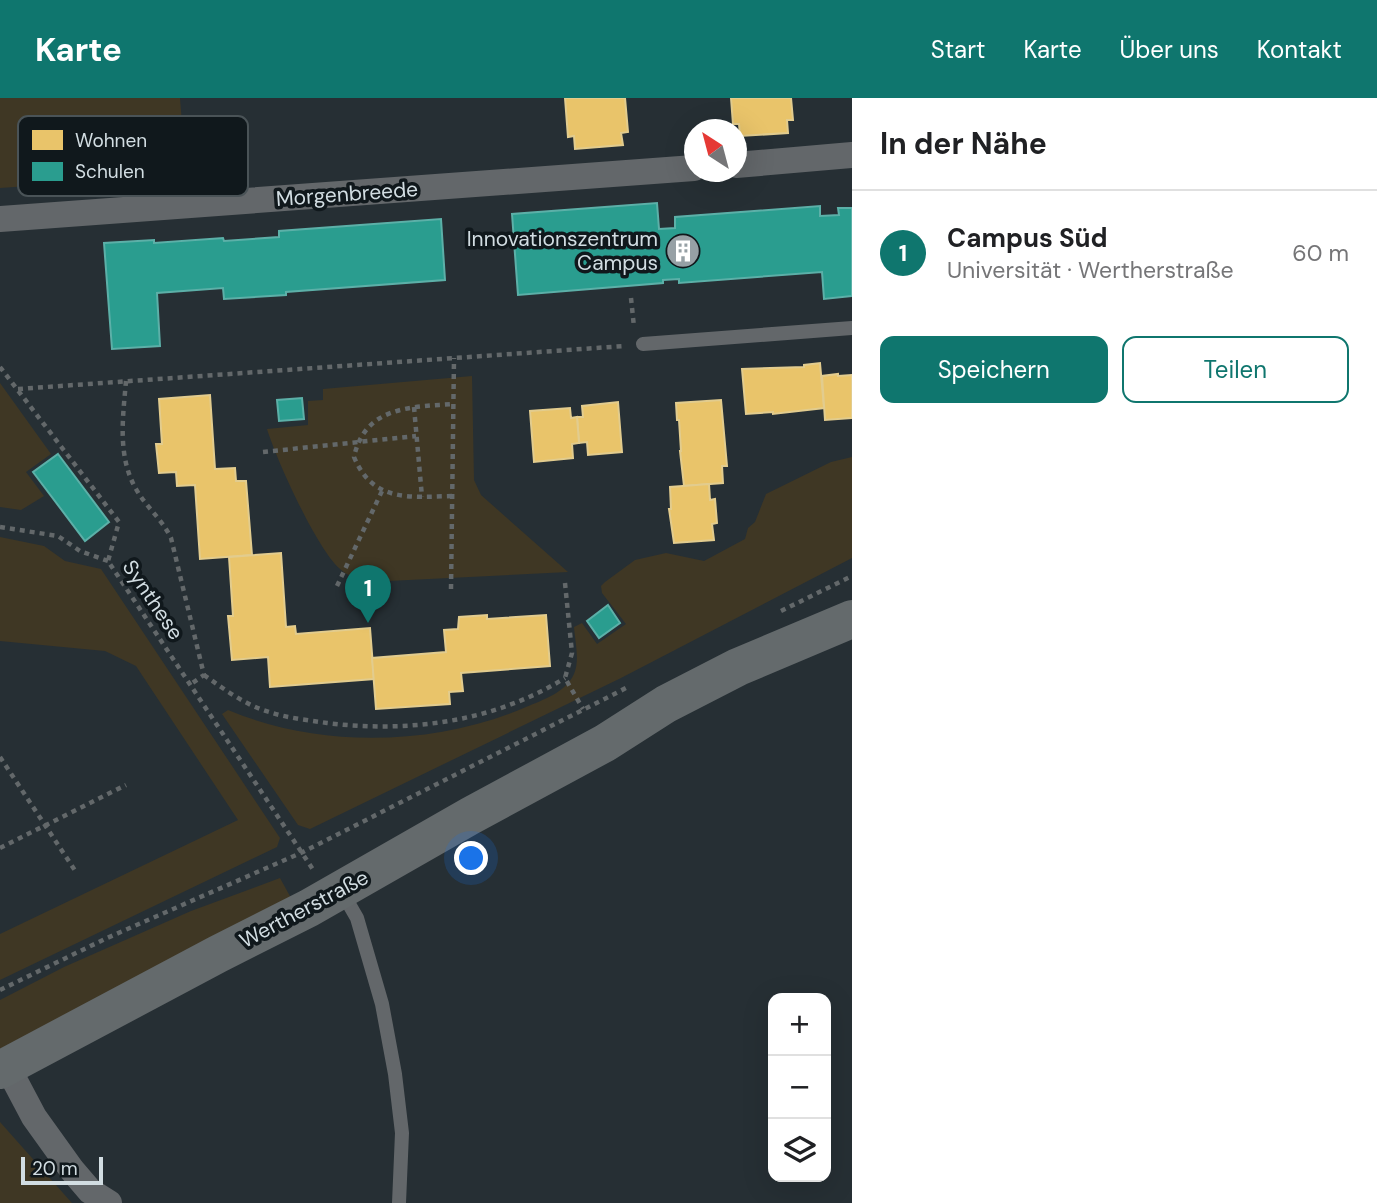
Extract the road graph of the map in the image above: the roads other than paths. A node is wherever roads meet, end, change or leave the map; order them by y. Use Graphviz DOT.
graph roads {
  1 [pos="852,155"];
  2 [pos="747,164"];
  3 [pos="684,169"];
  4 [pos="0,219"];
  5 [pos="852,328"];
  6 [pos="643,344"];
  7 [pos="852,619"];
  8 [pos="852,646"];
  9 [pos="606,743"];
  10 [pos="341,891"];
  11 [pos="4,1068"];
  12 [pos="109,1203"];
  13 [pos="399,1203"];
  1 -- 2 [label="street"];
  3 -- 4 [label="street, Morgenbreede"];
  5 -- 6 [label="lane"];
  7 -- 9 [label="main road, Wertherstraße"];
  8 -- 9 [label="main road, Wertherstraße"];
  9 -- 10 [label="main road, Wertherstraße"];
  10 -- 11 [label="main road, Wertherstraße"];
  10 -- 13 [label="lane"];
  11 -- 12 [label="street"];
}
